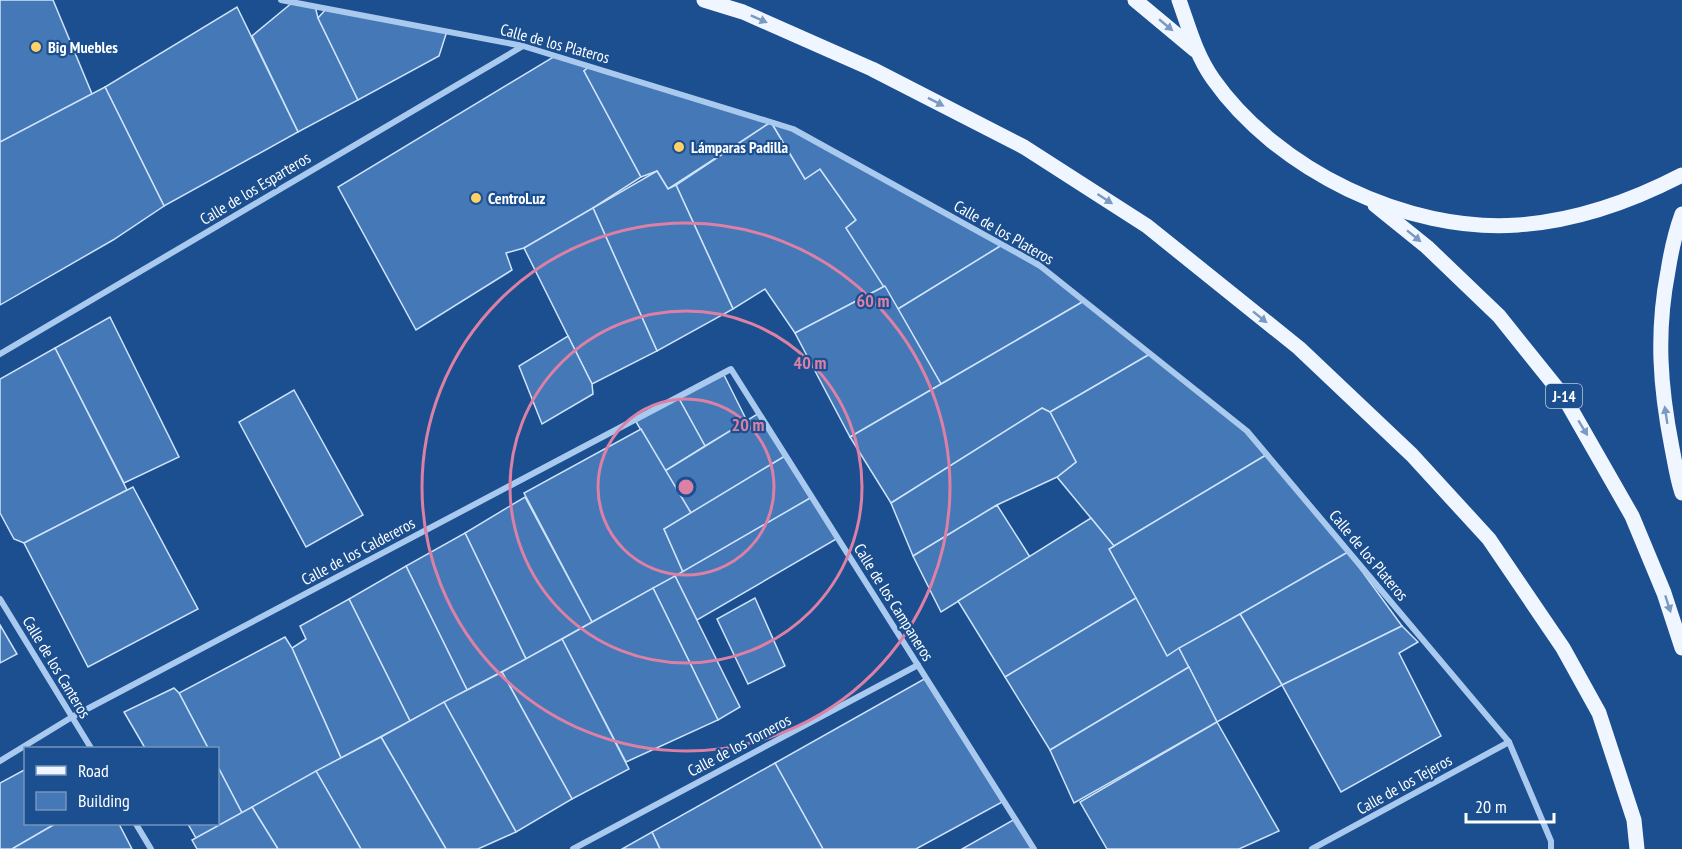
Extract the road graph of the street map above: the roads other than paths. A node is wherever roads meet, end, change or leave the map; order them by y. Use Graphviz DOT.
graph roads {
  1 [pos="281,0"];
  2 [pos="704,0"];
  3 [pos="1135,0"];
  4 [pos="1179,0"];
  5 [pos="523,46"];
  6 [pos="1196,51"];
  7 [pos="1682,175"];
  8 [pos="1368,199"];
  9 [pos="1682,214"];
  10 [pos="0,354"];
  11 [pos="731,369"];
  12 [pos="1682,493"];
  13 [pos="0,599"];
  14 [pos="1682,648"];
  15 [pos="918,665"];
  16 [pos="72,717"];
  17 [pos="1509,742"];
  18 [pos="89,747"];
  19 [pos="0,761"];
  20 [pos="137,825"];
  21 [pos="151,849"];
  22 [pos="573,849"];
  23 [pos="1034,849"];
  24 [pos="1312,849"];
  25 [pos="1551,849"];
  26 [pos="1637,849"];
  1 -- 5 [label="street, Calle de los Plateros"];
  2 -- 26 [label="main road, one-way"];
  3 -- 6 [label="main road, one-way"];
  4 -- 6 [label="main road"];
  5 -- 10 [label="street, Calle de los Esparteros"];
  5 -- 17 [label="street, Calle de los Plateros"];
  6 -- 8 [label="main road"];
  7 -- 8 [label="main road"];
  8 -- 14 [label="main road, J-14, one-way"];
  12 -- 9 [label="main road, one-way"];
  11 -- 15 [label="street, Calle de los Campaneros"];
  11 -- 16 [label="street, Calle de los Caldereros"];
  13 -- 16 [label="street, Calle de los Canteros"];
  15 -- 22 [label="street, Calle de los Torneros"];
  15 -- 23 [label="street, Calle de los Campaneros"];
  16 -- 18 [label="street, Calle de los Canteros"];
  16 -- 19 [label="street, Calle de los Caldereros"];
  17 -- 24 [label="street, Calle de los Tejeros"];
  17 -- 25 [label="street, Calle de los Plateros"];
  20 -- 21 [label="street"];
}
